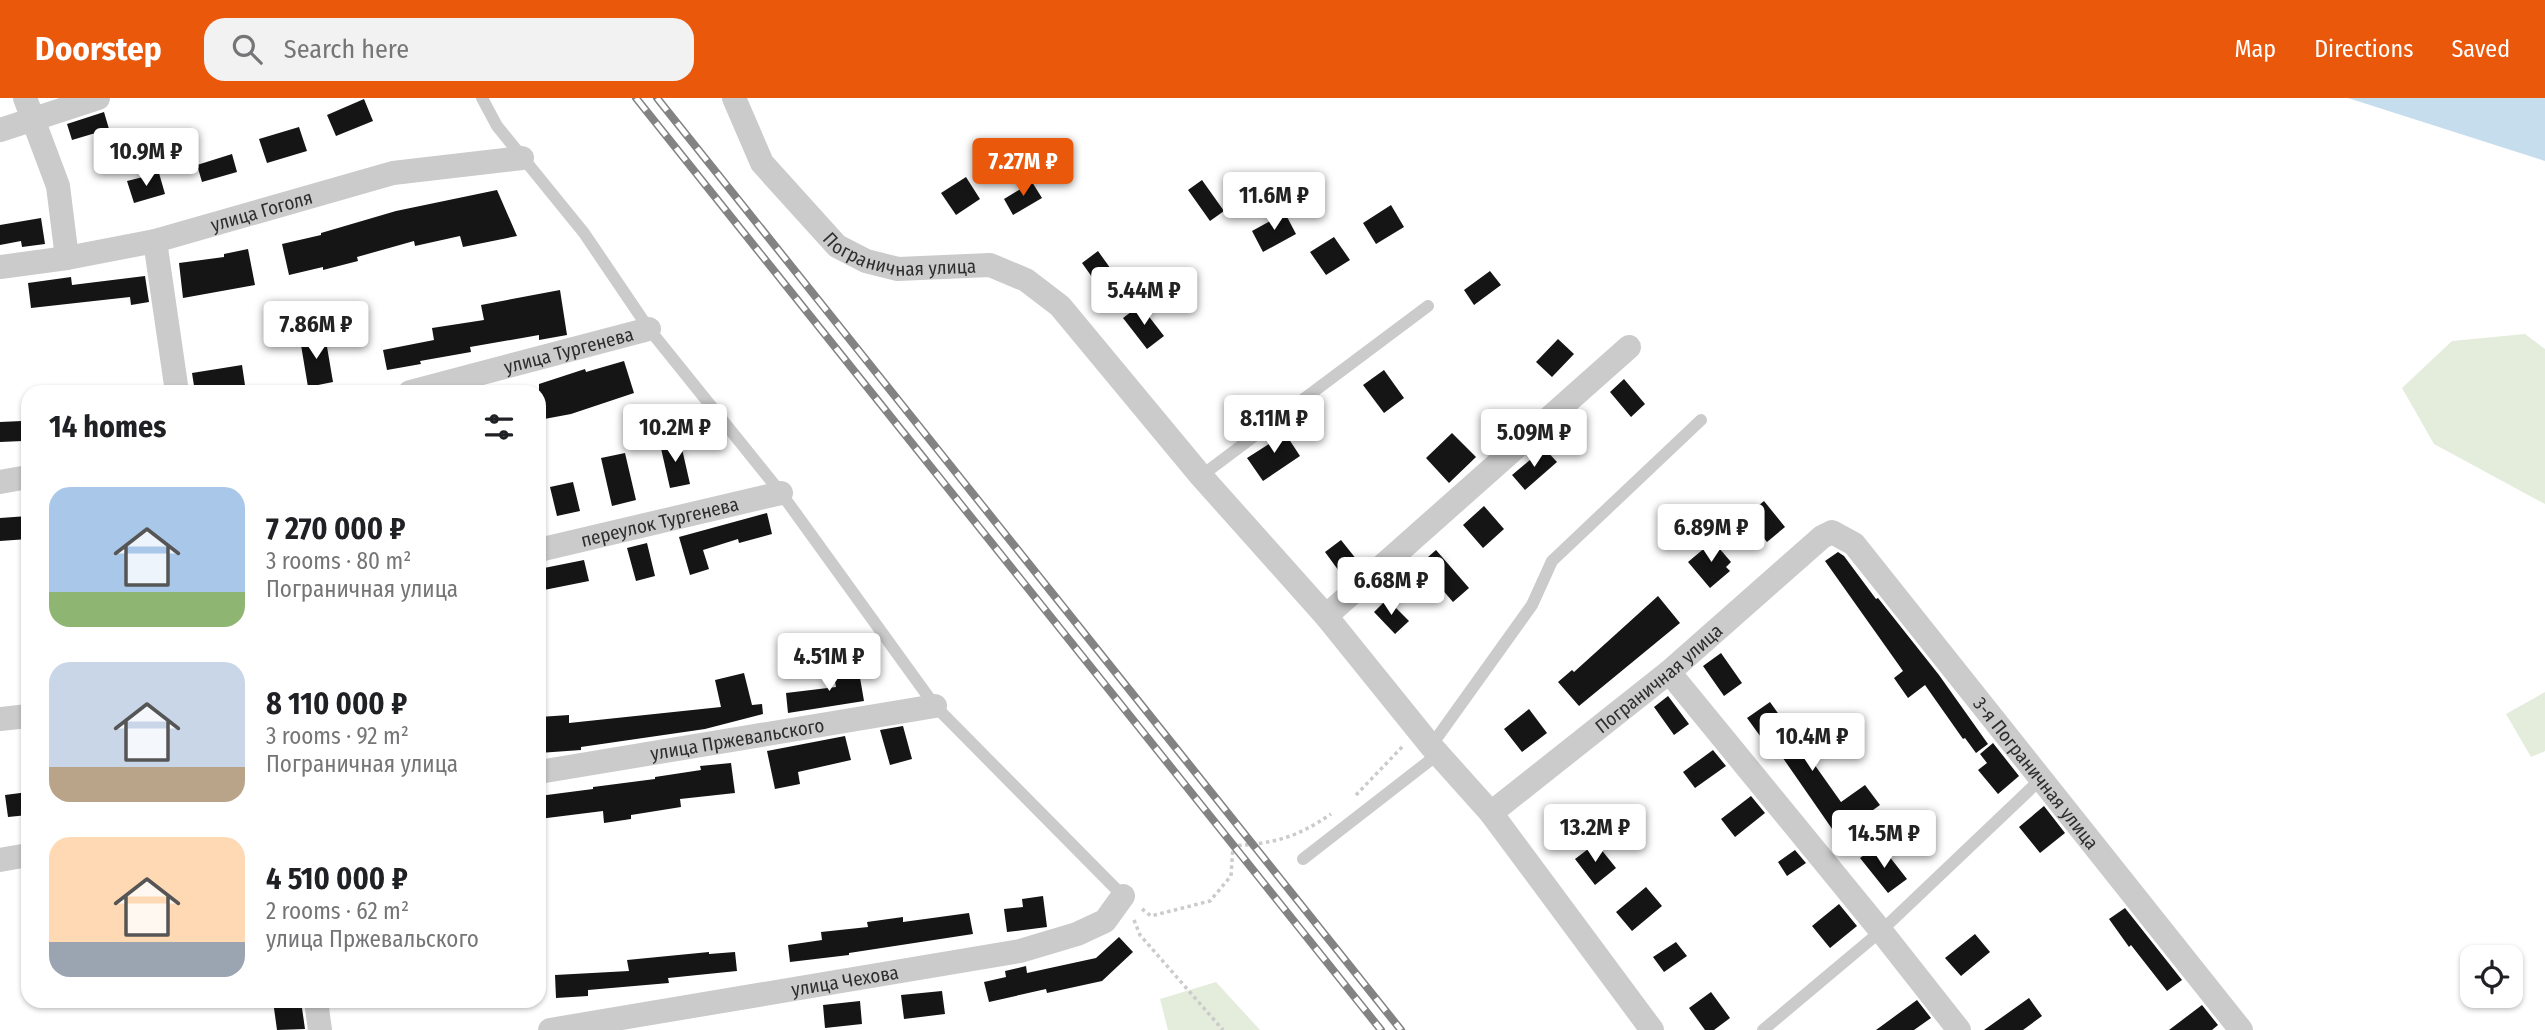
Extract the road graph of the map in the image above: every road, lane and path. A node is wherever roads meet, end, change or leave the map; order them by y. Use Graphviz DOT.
graph roads {
  1 [pos="98,98"];
  2 [pos="482,98"];
  3 [pos="734,98"];
  4 [pos="29,108"];
  5 [pos="0,130"];
  6 [pos="522,158"];
  7 [pos="155,241"];
  8 [pos="68,258"];
  9 [pos="0,267"];
  10 [pos="1428,306"];
  11 [pos="649,329"];
  12 [pos="1629,347"];
  13 [pos="176,385"];
  14 [pos="437,385"];
  15 [pos="1701,420"];
  16 [pos="1201,476"];
  17 [pos="21,478"];
  18 [pos="0,482"];
  19 [pos="781,493"];
  20 [pos="1822,537"];
  21 [pos="546,548"];
  22 [pos="1326,617"];
  23 [pos="1669,671"];
  24 [pos="935,706"];
  25 [pos="21,717"];
  26 [pos="0,719"];
  27 [pos="1425,738"];
  28 [pos="546,771"];
  29 [pos="2041,779"];
  30 [pos="1351,800"];
  31 [pos="1340,807"];
  32 [pos="1491,813"];
  33 [pos="21,856"];
  34 [pos="1303,859"];
  35 [pos="0,860"];
  36 [pos="1123,896"];
  37 [pos="1881,931"];
  38 [pos="317,1008"];
  39 [pos="320,1030"];
  40 [pos="550,1030"];
  41 [pos="1223,1030"];
  42 [pos="1652,1030"];
  43 [pos="1763,1030"];
  44 [pos="1959,1030"];
  45 [pos="2241,1030"];
  1 -- 4 [label="street"];
  2 -- 6 [label="lane"];
  3 -- 16 [label="street, Пограничная улица"];
  4 -- 5 [label="street"];
  4 -- 8 [label="street"];
  6 -- 7 [label="street, улица Гоголя"];
  6 -- 11 [label="lane"];
  7 -- 8 [label="street, улица Гоголя"];
  7 -- 13 [label="street"];
  8 -- 9 [label="street, улица Гоголя"];
  10 -- 16 [label="lane"];
  11 -- 14 [label="street, улица Тургенева"];
  11 -- 19 [label="lane"];
  12 -- 22 [label="street"];
  15 -- 27 [label="lane"];
  16 -- 22 [label="street, Пограничная улица"];
  17 -- 18 [label="street"];
  19 -- 21 [label="street, переулок Тургенева"];
  19 -- 24 [label="lane"];
  20 -- 23 [label="street, Пограничная улица"];
  20 -- 29 [label="street, 3-я Пограничная улица"];
  22 -- 27 [label="street, Пограничная улица"];
  23 -- 32 [label="street, Пограничная улица"];
  23 -- 37 [label="street"];
  24 -- 28 [label="street, улица Пржевальского"];
  24 -- 36 [label="lane"];
  25 -- 26 [label="street"];
  27 -- 30 [label="path"];
  27 -- 32 [label="street, Пограничная улица"];
  27 -- 34 [label="lane"];
  29 -- 37 [label="lane"];
  29 -- 45 [label="street, 3-я Пограничная улица"];
  31 -- 36 [label="path"];
  32 -- 42 [label="street, Пограничная улица"];
  33 -- 35 [label="street"];
  36 -- 40 [label="street, улица Чехова"];
  36 -- 41 [label="path"];
  37 -- 43 [label="lane"];
  37 -- 44 [label="street"];
  38 -- 39 [label="street"];
}
